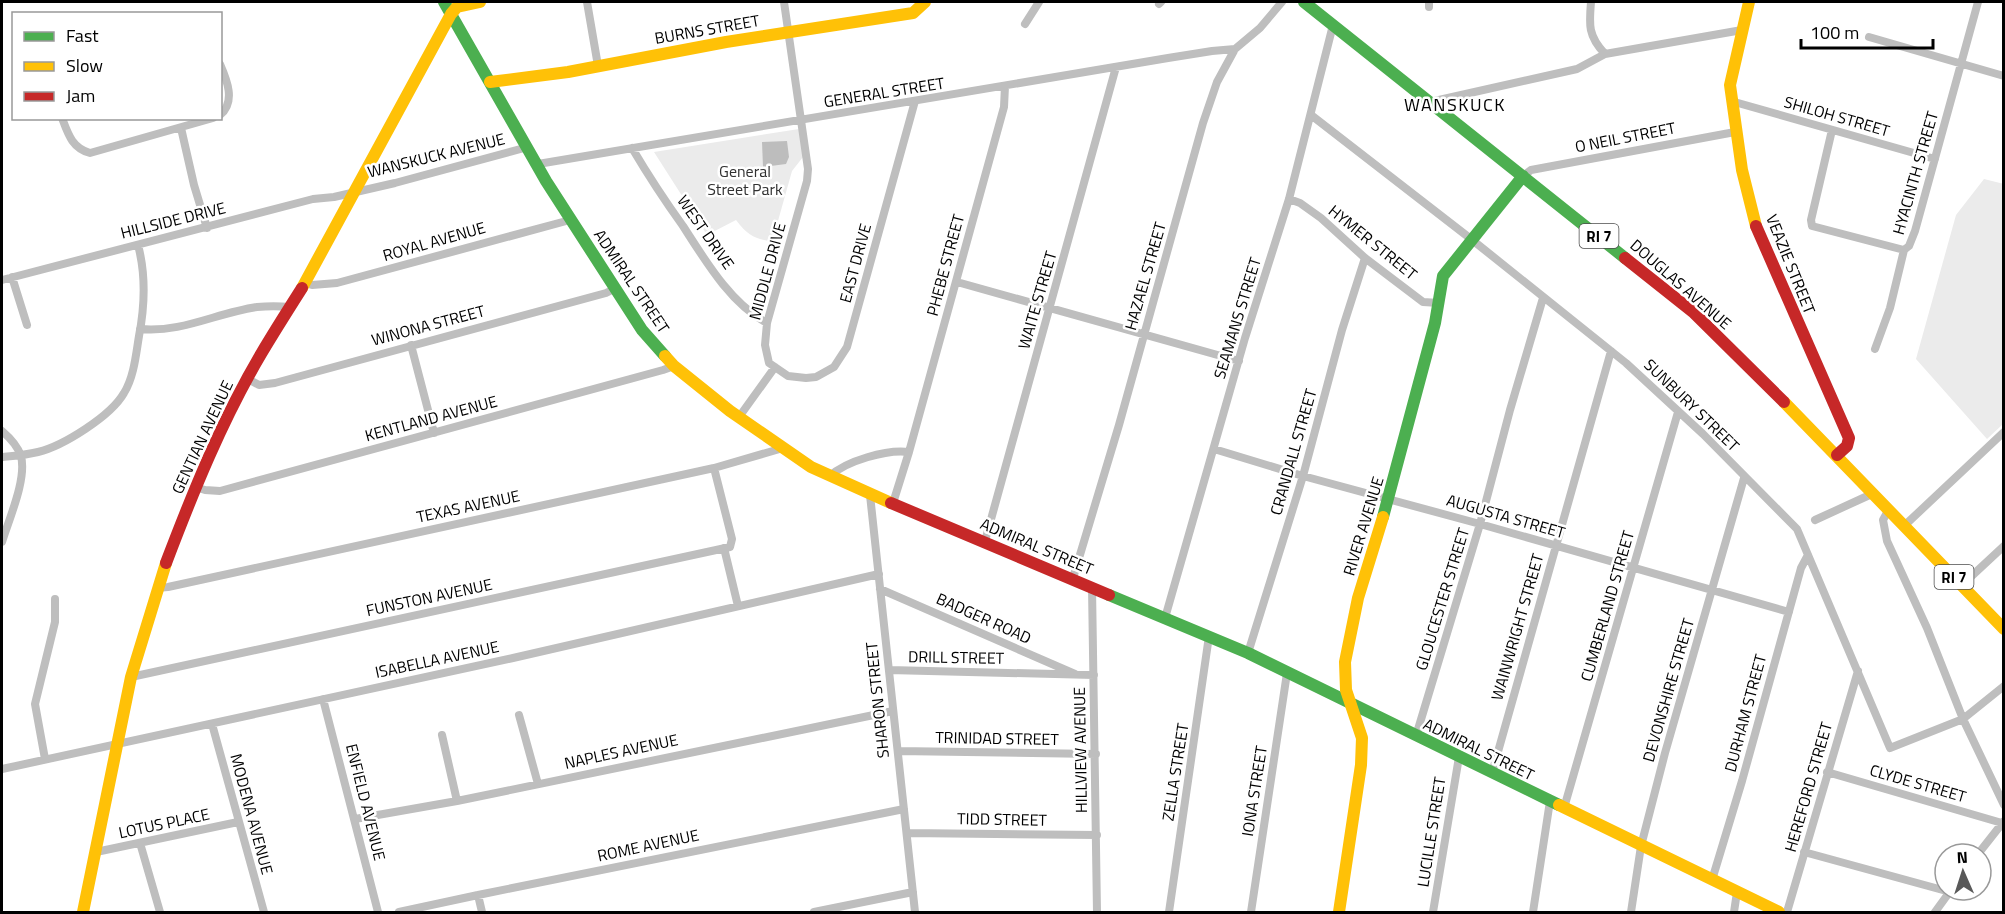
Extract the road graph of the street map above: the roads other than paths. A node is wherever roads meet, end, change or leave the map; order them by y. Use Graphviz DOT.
graph roads {
  1 [pos="444,2"];
  2 [pos="480,2"];
  3 [pos="587,2"];
  4 [pos="784,2"];
  5 [pos="924,2"];
  6 [pos="1039,2"];
  7 [pos="1282,2"];
  8 [pos="1304,2"];
  9 [pos="1591,2"];
  10 [pos="1749,2"];
  11 [pos="1978,2"];
  12 [pos="451,14"];
  13 [pos="1025,24"];
  14 [pos="1333,25"];
  15 [pos="1742,30"];
  16 [pos="789,31"];
  17 [pos="1869,37"];
  18 [pos="1235,49"];
  19 [pos="1605,54"];
  20 [pos="1962,63"];
  21 [pos="598,66"];
  22 [pos="1116,67"];
  23 [pos="222,71"];
  24 [pos="2004,76"];
  25 [pos="490,82"];
  26 [pos="1005,86"];
  27 [pos="915,101"];
  28 [pos="1731,101"];
  29 [pos="1430,102"];
  30 [pos="222,113"];
  31 [pos="1311,115"];
  32 [pos="63,120"];
  33 [pos="207,120"];
  34 [pos="803,120"];
  35 [pos="181,128"];
  36 [pos="1832,130"];
  37 [pos="1736,132"];
  38 [pos="528,147"];
  39 [pos="633,148"];
  40 [pos="1935,159"];
  41 [pos="538,164"];
  42 [pos="1523,176"];
  43 [pos="352,193"];
  44 [pos="1289,199"];
  45 [pos="570,220"];
  46 [pos="207,228"];
  47 [pos="1471,239"];
  48 [pos="138,245"];
  49 [pos="1904,250"];
  50 [pos="1365,258"];
  51 [pos="12,277"];
  52 [pos="2,280"];
  53 [pos="957,282"];
  54 [pos="305,283"];
  55 [pos="616,288"];
  56 [pos="1543,298"];
  57 [pos="1439,303"];
  58 [pos="290,307"];
  59 [pos="1051,309"];
  60 [pos="767,323"];
  61 [pos="27,324"];
  62 [pos="140,329"];
  63 [pos="1144,336"];
  64 [pos="411,345"];
  65 [pos="1875,349"];
  66 [pos="1611,351"];
  67 [pos="1239,362"];
  68 [pos="675,366"];
  69 [pos="775,367"];
  70 [pos="248,380"];
  71 [pos="1678,412"];
  72 [pos="739,417"];
  73 [pos="2,430"];
  74 [pos="2004,432"];
  75 [pos="434,433"];
  76 [pos="783,448"];
  77 [pos="1214,449"];
  78 [pos="909,452"];
  79 [pos="21,455"];
  80 [pos="1838,455"];
  81 [pos="2,457"];
  82 [pos="714,468"];
  83 [pos="830,476"];
  84 [pos="1303,476"];
  85 [pos="1744,478"];
  86 [pos="195,487"];
  87 [pos="1874,493"];
  88 [pos="870,495"];
  89 [pos="1388,500"];
  90 [pos="893,503"];
  91 [pos="1889,509"];
  92 [pos="1815,520"];
  93 [pos="1480,524"];
  94 [pos="1904,526"];
  95 [pos="985,541"];
  96 [pos="2,542"];
  97 [pos="728,546"];
  98 [pos="1556,546"];
  99 [pos="2004,546"];
  100 [pos="1808,555"];
  101 [pos="1634,569"];
  102 [pos="879,574"];
  103 [pos="1073,578"];
  104 [pos="1962,585"];
  105 [pos="1092,587"];
  106 [pos="157,588"];
  107 [pos="880,589"];
  108 [pos="1713,590"];
  109 [pos="55,599"];
  110 [pos="738,606"];
  111 [pos="1789,612"];
  112 [pos="1165,618"];
  113 [pos="2004,629"];
  114 [pos="1209,636"];
  115 [pos="1248,653"];
  116 [pos="889,670"];
  117 [pos="1858,671"];
  118 [pos="1287,673"];
  119 [pos="1075,674"];
  120 [pos="1094,675"];
  121 [pos="131,677"];
  122 [pos="2004,686"];
  123 [pos="323,699"];
  124 [pos="1352,705"];
  125 [pos="893,711"];
  126 [pos="519,715"];
  127 [pos="1963,719"];
  128 [pos="212,724"];
  129 [pos="442,735"];
  130 [pos="1416,736"];
  131 [pos="117,744"];
  132 [pos="898,751"];
  133 [pos="1096,754"];
  134 [pos="1459,757"];
  135 [pos="45,759"];
  136 [pos="2,769"];
  137 [pos="1827,772"];
  138 [pos="1492,773"];
  139 [pos="538,784"];
  140 [pos="458,801"];
  141 [pos="1550,801"];
  142 [pos="2004,805"];
  143 [pos="904,808"];
  144 [pos="1564,808"];
  145 [pos="355,819"];
  146 [pos="238,822"];
  147 [pos="2003,822"];
  148 [pos="907,833"];
  149 [pos="1097,835"];
  150 [pos="1987,842"];
  151 [pos="140,843"];
  152 [pos="1641,846"];
  153 [pos="96,852"];
  154 [pos="1804,852"];
  155 [pos="1712,880"];
  156 [pos="1933,886"];
  157 [pos="913,892"];
  158 [pos="1737,892"];
  159 [pos="478,895"];
  160 [pos="83,912"];
  161 [pos="159,912"];
  162 [pos="264,912"];
  163 [pos="378,912"];
  164 [pos="399,912"];
  165 [pos="482,912"];
  166 [pos="814,912"];
  167 [pos="915,912"];
  168 [pos="1097,912"];
  169 [pos="1169,912"];
  170 [pos="1251,912"];
  171 [pos="1339,912"];
  172 [pos="1433,912"];
  173 [pos="1533,912"];
  174 [pos="1631,912"];
  175 [pos="1734,912"];
  176 [pos="1779,912"];
  177 [pos="1787,912"];
  1 -- 12 [label="street, ADMIRAL STREET"];
  2 -- 12 [label="street"];
  3 -- 21 [label="street"];
  4 -- 16 [label="street, MIDDLE DRIVE"];
  5 -- 16 [label="street, BURNS STREET"];
  6 -- 13 [label="street"];
  7 -- 18 [label="street, HAZAEL STREET"];
  8 -- 14 [label="street, DOUGLAS AVENUE / RI 7"];
  9 -- 19 [label="street"];
  10 -- 15 [label="street, VEAZIE STREET"];
  11 -- 20 [label="street, HYACINTH STREET"];
  12 -- 25 [label="street, ADMIRAL STREET"];
  12 -- 43 [label="street, GENTIAN AVENUE"];
  14 -- 29 [label="street, DOUGLAS AVENUE / RI 7"];
  14 -- 31 [label="street, SEAMANS STREET"];
  15 -- 19 [label="street"];
  15 -- 28 [label="street, VEAZIE STREET"];
  16 -- 21 [label="street, BURNS STREET"];
  16 -- 34 [label="street, MIDDLE DRIVE"];
  17 -- 20 [label="street"];
  18 -- 22 [label="street, GENERAL STREET"];
  18 -- 63 [label="street, HAZAEL STREET"];
  19 -- 29 [label="street"];
  20 -- 24 [label="street"];
  20 -- 40 [label="street, HYACINTH STREET"];
  21 -- 25 [label="street, BURNS STREET"];
  22 -- 26 [label="street, GENERAL STREET"];
  22 -- 59 [label="street, WAITE STREET"];
  23 -- 30 [label="street"];
  25 -- 38 [label="street, ADMIRAL STREET"];
  26 -- 27 [label="street, GENERAL STREET"];
  26 -- 53 [label="street, PHEBE STREET"];
  27 -- 34 [label="street, GENERAL STREET"];
  27 -- 69 [label="street, EAST DRIVE"];
  28 -- 36 [label="street, SHILOH STREET"];
  28 -- 37 [label="street, VEAZIE STREET"];
  29 -- 42 [label="street, DOUGLAS AVENUE / RI 7"];
  31 -- 44 [label="street, SEAMANS STREET"];
  31 -- 47 [label="street, SUNBURY STREET"];
  32 -- 35 [label="street"];
  33 -- 35 [label="street"];
  34 -- 39 [label="street, GENERAL STREET"];
  34 -- 60 [label="street, MIDDLE DRIVE"];
  35 -- 46 [label="street"];
  36 -- 40 [label="street, SHILOH STREET"];
  36 -- 49 [label="street"];
  37 -- 42 [label="street, O NEIL STREET"];
  37 -- 80 [label="street, VEAZIE STREET"];
  38 -- 41 [label="street, ADMIRAL STREET"];
  38 -- 43 [label="street, WANSKUCK AVENUE"];
  39 -- 41 [label="street, GENERAL STREET"];
  39 -- 60 [label="street, WEST DRIVE"];
  40 -- 49 [label="street, HYACINTH STREET"];
  41 -- 45 [label="street, ADMIRAL STREET"];
  42 -- 47 [label="street, RIVER AVENUE"];
  42 -- 80 [label="street, DOUGLAS AVENUE / RI 7"];
  43 -- 46 [label="street, HILLSIDE DRIVE"];
  43 -- 54 [label="street, GENTIAN AVENUE"];
  44 -- 50 [label="street, HYMER STREET"];
  44 -- 67 [label="street, SEAMANS STREET"];
  45 -- 54 [label="street, ROYAL AVENUE"];
  45 -- 55 [label="street, ADMIRAL STREET"];
  46 -- 48 [label="street, HILLSIDE DRIVE"];
  47 -- 56 [label="street, SUNBURY STREET"];
  47 -- 57 [label="street, RIVER AVENUE"];
  48 -- 51 [label="street, HILLSIDE DRIVE"];
  48 -- 62 [label="street"];
  49 -- 65 [label="street, HYACINTH STREET"];
  50 -- 57 [label="street, HYMER STREET"];
  50 -- 84 [label="street, CRANDALL STREET"];
  51 -- 52 [label="street, HILLSIDE DRIVE"];
  51 -- 61 [label="street"];
  53 -- 59 [label="street"];
  53 -- 78 [label="street, PHEBE STREET"];
  54 -- 58 [label="street, GENTIAN AVENUE"];
  55 -- 64 [label="street, WINONA STREET"];
  55 -- 68 [label="street, ADMIRAL STREET"];
  56 -- 66 [label="street, SUNBURY STREET"];
  56 -- 93 [label="street, GLOUCESTER STREET"];
  57 -- 89 [label="street, RIVER AVENUE"];
  58 -- 62 [label="street"];
  58 -- 70 [label="street, GENTIAN AVENUE"];
  59 -- 63 [label="street"];
  59 -- 95 [label="street, WAITE STREET"];
  60 -- 69 [label="street, MIDDLE DRIVE"];
  62 -- 79 [label="street"];
  63 -- 67 [label="street"];
  63 -- 103 [label="street, HAZAEL STREET"];
  64 -- 70 [label="street, WINONA STREET"];
  64 -- 75 [label="street"];
  66 -- 71 [label="street, SUNBURY STREET"];
  66 -- 98 [label="street, WAINWRIGHT STREET"];
  67 -- 77 [label="street, SEAMANS STREET"];
  68 -- 72 [label="street, ADMIRAL STREET"];
  68 -- 75 [label="street, KENTLAND AVENUE"];
  69 -- 72 [label="street"];
  70 -- 86 [label="street, GENTIAN AVENUE"];
  71 -- 85 [label="street, SUNBURY STREET"];
  71 -- 101 [label="street, CUMBERLAND STREET"];
  72 -- 76 [label="street, ADMIRAL STREET"];
  73 -- 79 [label="street"];
  74 -- 94 [label="street"];
  75 -- 86 [label="street, KENTLAND AVENUE"];
  76 -- 82 [label="street, TEXAS AVENUE"];
  76 -- 83 [label="street, ADMIRAL STREET"];
  77 -- 84 [label="street, AUGUSTA STREET"];
  77 -- 112 [label="street, SEAMANS STREET"];
  78 -- 83 [label="street"];
  78 -- 90 [label="street, PHEBE STREET"];
  79 -- 81 [label="street"];
  79 -- 96 [label="street"];
  80 -- 87 [label="street, DOUGLAS AVENUE / RI 7"];
  82 -- 97 [label="street"];
  82 -- 106 [label="street, TEXAS AVENUE"];
  83 -- 88 [label="street, ADMIRAL STREET"];
  84 -- 89 [label="street, AUGUSTA STREET"];
  84 -- 115 [label="street, CRANDALL STREET"];
  85 -- 100 [label="street, SUNBURY STREET"];
  85 -- 108 [label="street, DEVONSHIRE STREET"];
  86 -- 106 [label="street, GENTIAN AVENUE"];
  87 -- 91 [label="street, DOUGLAS AVENUE / RI 7"];
  87 -- 92 [label="street"];
  88 -- 90 [label="street, ADMIRAL STREET"];
  88 -- 102 [label="street"];
  89 -- 93 [label="street, AUGUSTA STREET"];
  89 -- 124 [label="street, RIVER AVENUE"];
  90 -- 95 [label="street, ADMIRAL STREET"];
  91 -- 94 [label="street, DOUGLAS AVENUE / RI 7"];
  91 -- 127 [label="street"];
  93 -- 98 [label="street, AUGUSTA STREET"];
  93 -- 130 [label="street, GLOUCESTER STREET"];
  94 -- 104 [label="street, DOUGLAS AVENUE / RI 7"];
  95 -- 103 [label="street, ADMIRAL STREET"];
  97 -- 110 [label="street"];
  97 -- 121 [label="street, FUNSTON AVENUE"];
  98 -- 101 [label="street, AUGUSTA STREET"];
  98 -- 138 [label="street, WAINWRIGHT STREET"];
  99 -- 104 [label="street"];
  100 -- 111 [label="street, DURHAM STREET"];
  100 -- 117 [label="street, SUNBURY STREET"];
  101 -- 108 [label="street, AUGUSTA STREET"];
  101 -- 144 [label="street, CUMBERLAND STREET"];
  102 -- 107 [label="street, SHARON STREET"];
  102 -- 110 [label="street, ISABELLA AVENUE"];
  103 -- 105 [label="street, ADMIRAL STREET"];
  104 -- 113 [label="street, DOUGLAS AVENUE / RI 7"];
  105 -- 112 [label="street, ADMIRAL STREET"];
  105 -- 120 [label="street, HILLVIEW AVENUE"];
  106 -- 121 [label="street, GENTIAN AVENUE"];
  107 -- 116 [label="street, SHARON STREET"];
  107 -- 119 [label="street, BADGER ROAD"];
  108 -- 111 [label="street, AUGUSTA STREET"];
  108 -- 152 [label="street, DEVONSHIRE STREET"];
  109 -- 135 [label="street"];
  110 -- 123 [label="street, ISABELLA AVENUE"];
  111 -- 155 [label="street, DURHAM STREET"];
  112 -- 114 [label="street, ADMIRAL STREET"];
  114 -- 115 [label="street, ADMIRAL STREET"];
  114 -- 169 [label="street, ZELLA STREET"];
  115 -- 118 [label="street, ADMIRAL STREET"];
  116 -- 119 [label="street, DRILL STREET"];
  116 -- 125 [label="street, SHARON STREET"];
  117 -- 127 [label="street, SUNBURY STREET"];
  117 -- 137 [label="street, HEREFORD STREET"];
  118 -- 124 [label="street, ADMIRAL STREET"];
  118 -- 170 [label="street, IONA STREET"];
  119 -- 120 [label="street, DRILL STREET"];
  120 -- 133 [label="street, HILLVIEW AVENUE"];
  121 -- 131 [label="street, GENTIAN AVENUE"];
  122 -- 127 [label="street"];
  123 -- 128 [label="street, ISABELLA AVENUE"];
  123 -- 145 [label="street, ENFIELD AVENUE"];
  124 -- 130 [label="street, ADMIRAL STREET"];
  124 -- 171 [label="street, RIVER AVENUE"];
  125 -- 132 [label="street, SHARON STREET"];
  125 -- 139 [label="street, NAPLES AVENUE"];
  126 -- 139 [label="street"];
  127 -- 142 [label="street"];
  128 -- 131 [label="street, ISABELLA AVENUE"];
  128 -- 146 [label="street, MODENA AVENUE"];
  129 -- 140 [label="street"];
  130 -- 134 [label="street, ADMIRAL STREET"];
  131 -- 135 [label="street, ISABELLA AVENUE"];
  131 -- 153 [label="street, GENTIAN AVENUE"];
  132 -- 133 [label="street, TRINIDAD STREET"];
  132 -- 143 [label="street, SHARON STREET"];
  133 -- 149 [label="street, HILLVIEW AVENUE"];
  134 -- 138 [label="street, ADMIRAL STREET"];
  134 -- 172 [label="street, LUCILLE STREET"];
  135 -- 136 [label="street, ISABELLA AVENUE"];
  137 -- 147 [label="street, CLYDE STREET"];
  137 -- 154 [label="street, HEREFORD STREET"];
  138 -- 141 [label="street, ADMIRAL STREET"];
  139 -- 140 [label="street, NAPLES AVENUE"];
  140 -- 145 [label="street, NAPLES AVENUE"];
  141 -- 144 [label="street, ADMIRAL STREET"];
  141 -- 173 [label="street"];
  143 -- 148 [label="street, SHARON STREET"];
  143 -- 159 [label="street, ROME AVENUE"];
  144 -- 152 [label="street, ADMIRAL STREET"];
  145 -- 163 [label="street, ENFIELD AVENUE"];
  146 -- 151 [label="street, LOTUS PLACE"];
  146 -- 162 [label="street, MODENA AVENUE"];
  147 -- 150 [label="street"];
  148 -- 149 [label="street, TIDD STREET"];
  148 -- 157 [label="street"];
  149 -- 168 [label="street, HILLVIEW AVENUE"];
  151 -- 153 [label="street, LOTUS PLACE"];
  151 -- 161 [label="street"];
  152 -- 155 [label="street, ADMIRAL STREET"];
  152 -- 174 [label="street, DEVONSHIRE STREET"];
  153 -- 160 [label="street, GENTIAN AVENUE"];
  154 -- 156 [label="street"];
  154 -- 177 [label="street, HEREFORD STREET"];
  155 -- 158 [label="street, ADMIRAL STREET"];
  157 -- 166 [label="street"];
  157 -- 167 [label="street"];
  158 -- 175 [label="street"];
  158 -- 176 [label="street, ADMIRAL STREET"];
  159 -- 164 [label="street, ROME AVENUE"];
  159 -- 165 [label="street"];
}
